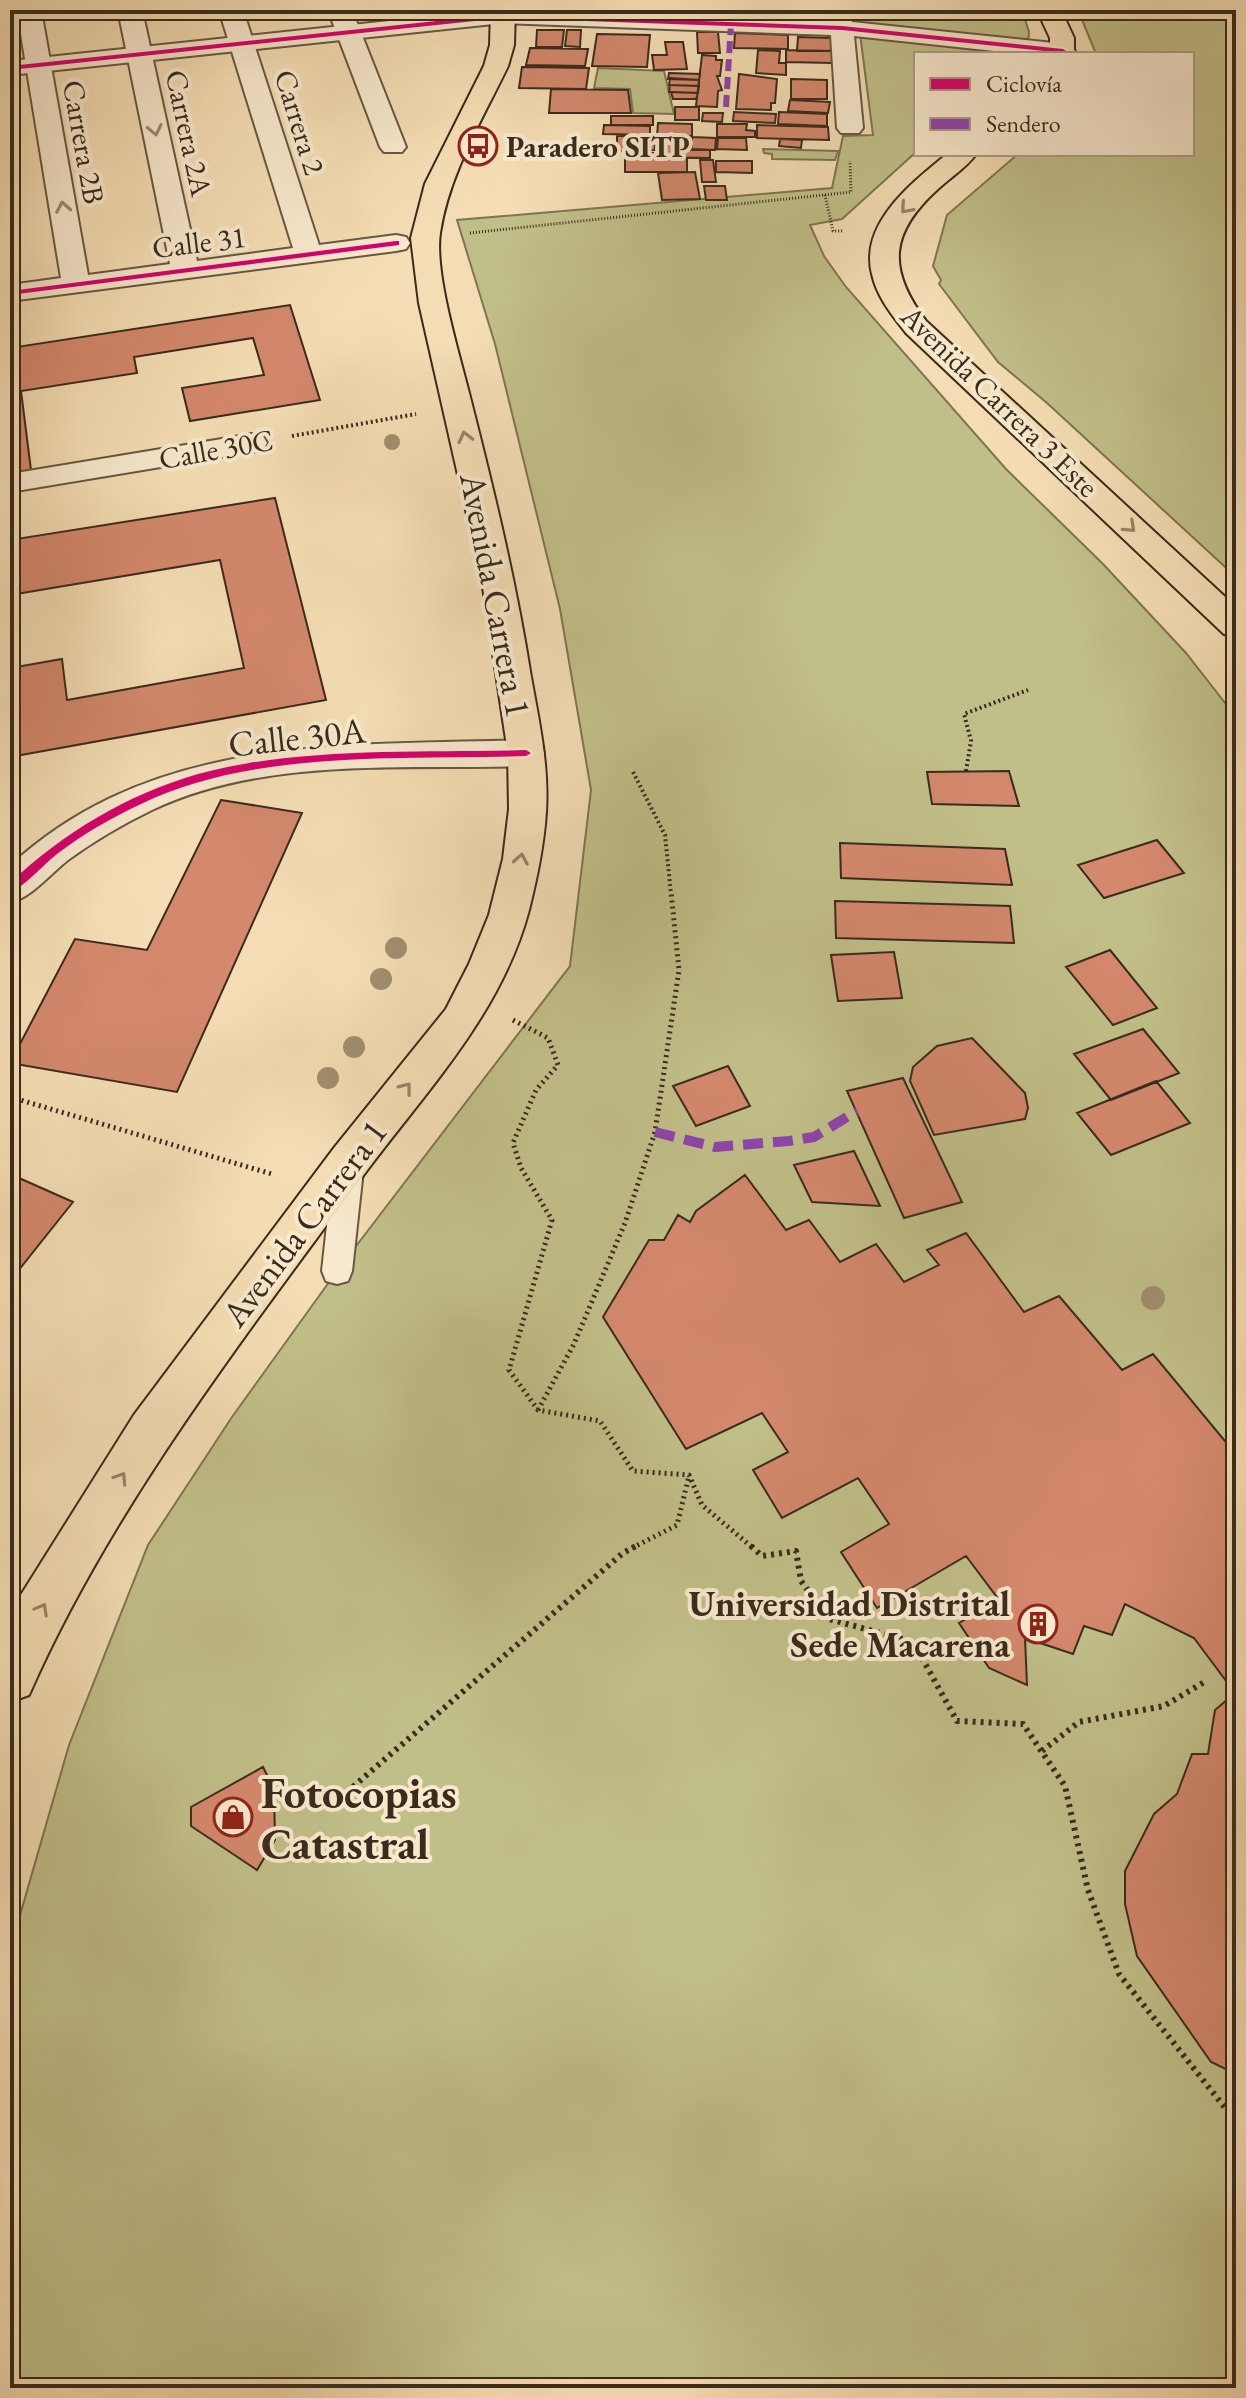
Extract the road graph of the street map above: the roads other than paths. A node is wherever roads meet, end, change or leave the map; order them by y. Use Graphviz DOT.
graph roads {
  1 [pos="29,10"];
  2 [pos="130,10"];
  3 [pos="231,10"];
  4 [pos="1049,10"];
  5 [pos="503,13"];
  6 [pos="840,19"];
  7 [pos="344,21"];
  8 [pos="242,43"];
  9 [pos="1056,52"];
  10 [pos="1063,52"];
  11 [pos="139,54"];
  12 [pos="38,65"];
  13 [pos="10,68"];
  14 [pos="850,128"];
  15 [pos="393,147"];
  16 [pos="961,156"];
  17 [pos="396,243"];
  18 [pos="308,254"];
  19 [pos="185,270"];
  20 [pos="76,284"];
  21 [pos="10,293"];
  22 [pos="252,443"];
  23 [pos="10,483"];
  24 [pos="1236,626"];
  25 [pos="526,753"];
  26 [pos="10,889"];
  27 [pos="349,1161"];
  28 [pos="337,1271"];
  29 [pos="10,1676"];
  1 -- 12 [label="street, Carrera 2B"];
  2 -- 11 [label="street, Carrera 2A"];
  3 -- 8 [label="street, Carrera 2"];
  4 -- 10 [label="main road"];
  5 -- 6 [label="street"];
  5 -- 7 [label="street"];
  25 -- 5 [label="main road, Avenida Carrera 1, one-way"];
  6 -- 9 [label="street"];
  6 -- 14 [label="street"];
  7 -- 8 [label="street"];
  7 -- 15 [label="street"];
  8 -- 11 [label="street"];
  8 -- 18 [label="street, Carrera 2"];
  11 -- 12 [label="street"];
  11 -- 19 [label="street, Carrera 2A, one-way"];
  12 -- 13 [label="street"];
  20 -- 12 [label="street, Carrera 2B, one-way"];
  16 -- 24 [label="main road, Avenida Carrera 3 Este, one-way"];
  17 -- 18 [label="street, Calle 31"];
  18 -- 19 [label="street, Calle 31"];
  19 -- 20 [label="street, Calle 31"];
  20 -- 21 [label="street, Calle 31"];
  22 -- 23 [label="street, Calle 30C"];
  25 -- 26 [label="street, Calle 30A"];
  27 -- 25 [label="main road, Avenida Carrera 1, one-way"];
  27 -- 28 [label="lane"];
  29 -- 27 [label="main road, Avenida Carrera 1, one-way"];
}
